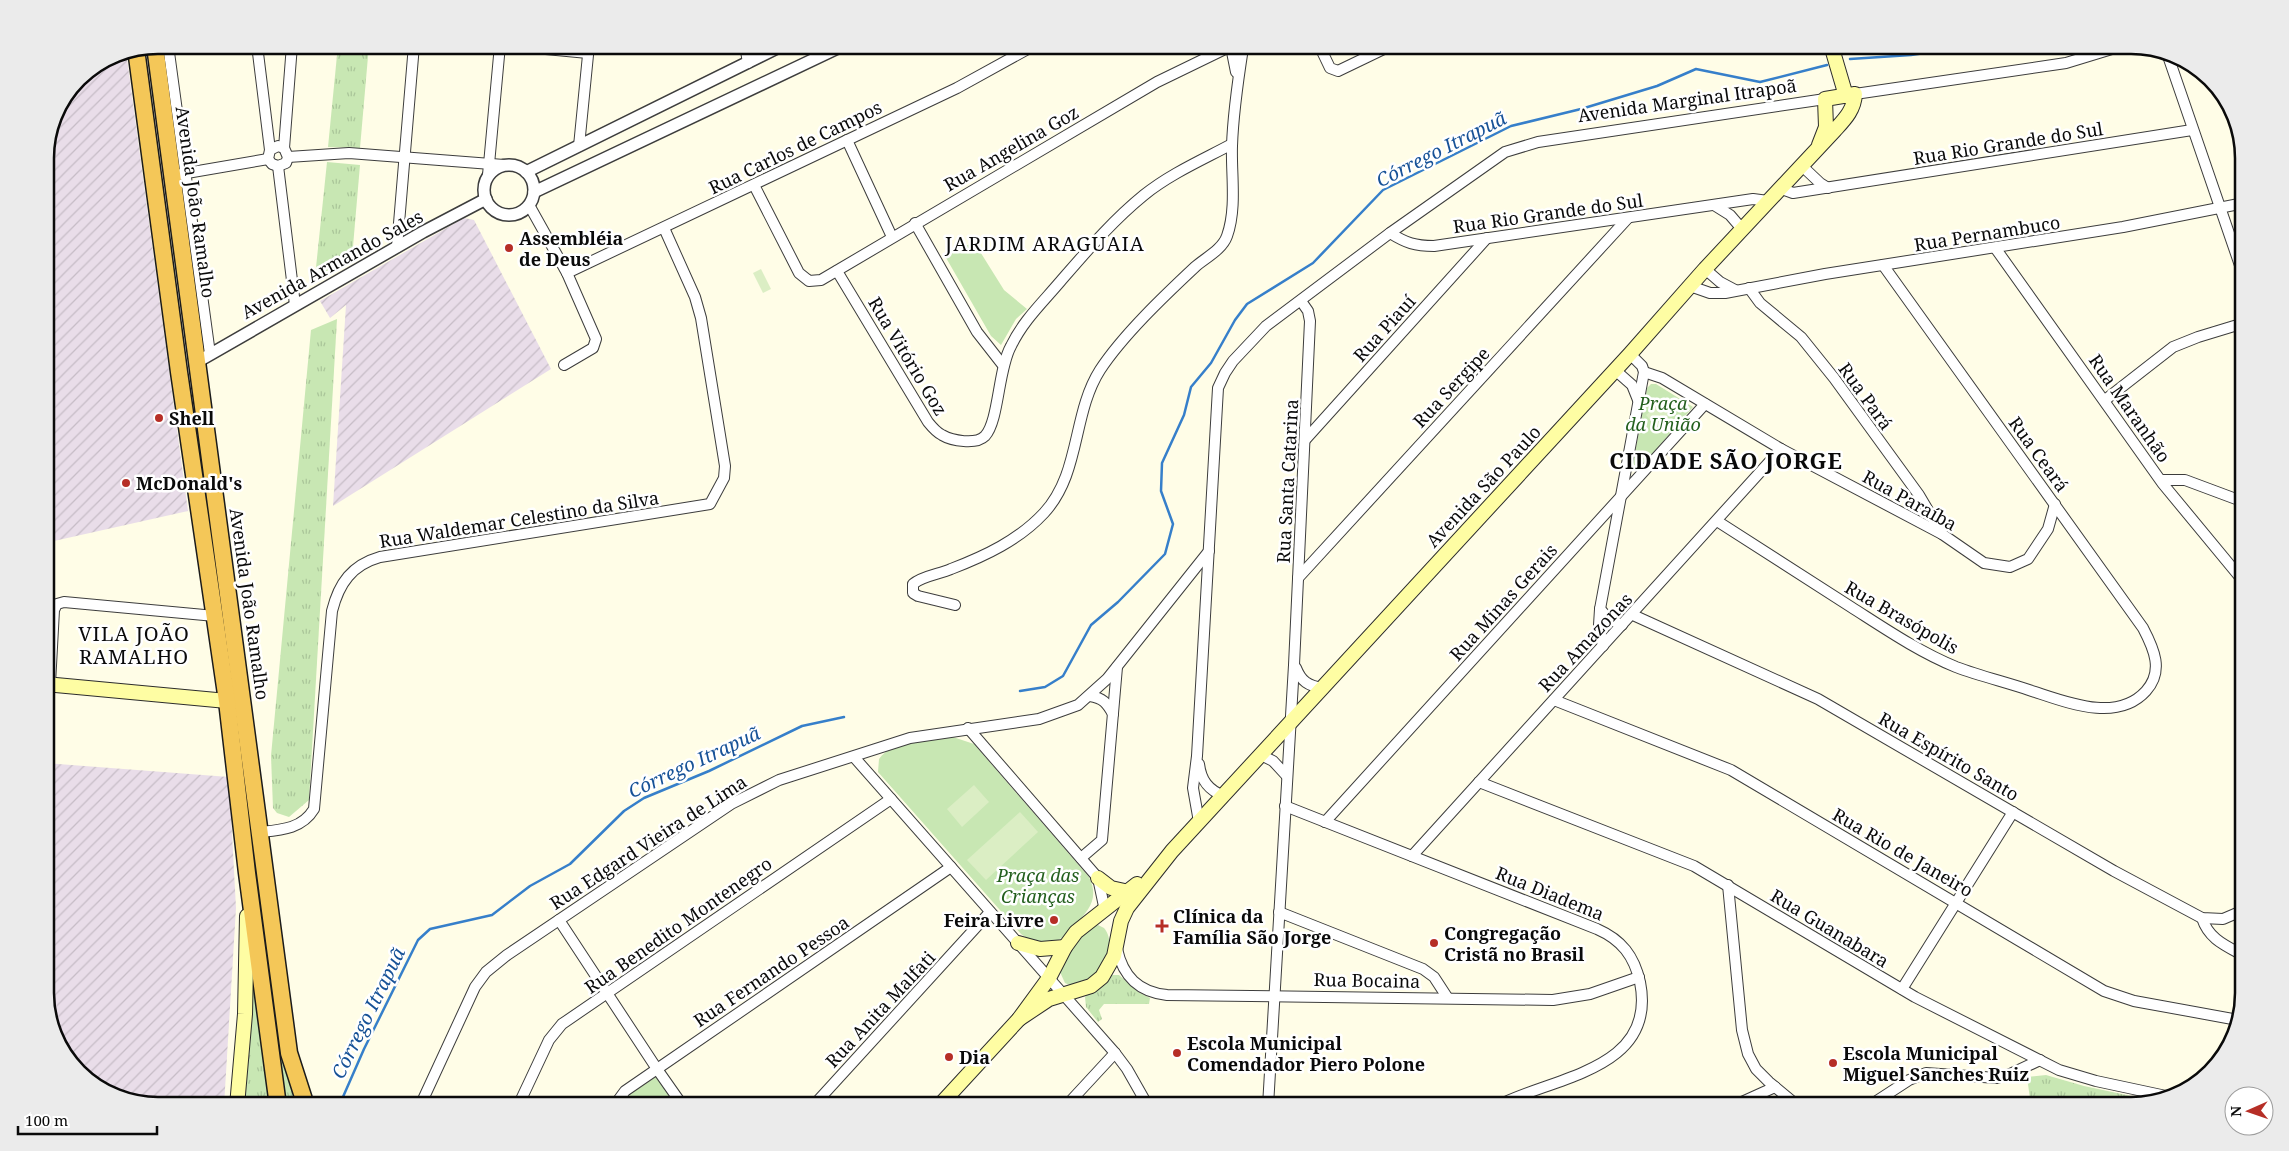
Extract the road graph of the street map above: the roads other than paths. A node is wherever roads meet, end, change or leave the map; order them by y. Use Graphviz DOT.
graph roads {
  1 [pos="156,54"];
  2 [pos="169,54"];
  3 [pos="258,54"];
  4 [pos="291,54"];
  5 [pos="413,54"];
  6 [pos="501,54"];
  7 [pos="588,54"];
  8 [pos="746,54"];
  9 [pos="766,54"];
  10 [pos="825,54"];
  11 [pos="1019,54"];
  12 [pos="1216,54"];
  13 [pos="1231,54"];
  14 [pos="1242,54"];
  15 [pos="1323,54"];
  16 [pos="1373,54"];
  17 [pos="1834,54"];
  18 [pos="2096,54"];
  19 [pos="137,56"];
  20 [pos="2170,62"];
  21 [pos="748,63"];
  22 [pos="1238,81"];
  23 [pos="1850,95"];
  24 [pos="1825,99"];
  25 [pos="2192,130"];
  26 [pos="847,140"];
  27 [pos="1232,144"];
  28 [pos="1819,145"];
  29 [pos="491,146"];
  30 [pos="580,146"];
  31 [pos="286,152"];
  32 [pos="269,154"];
  33 [pos="405,157"];
  34 [pos="507,165"];
  35 [pos="1800,165"];
  36 [pos="278,166"];
  37 [pos="526,172"];
  38 [pos="488,173"];
  39 [pos="179,174"];
  40 [pos="754,185"];
  41 [pos="1779,188"];
  42 [pos="1828,188"];
  43 [pos="534,192"];
  44 [pos="486,200"];
  45 [pos="1768,201"];
  46 [pos="2235,204"];
  47 [pos="529,205"];
  48 [pos="1714,205"];
  49 [pos="2220,206"];
  50 [pos="1628,218"];
  51 [pos="915,223"];
  52 [pos="664,228"];
  53 [pos="1742,229"];
  54 [pos="1390,233"];
  55 [pos="892,237"];
  56 [pos="1487,238"];
  57 [pos="398,247"];
  58 [pos="1996,249"];
  59 [pos="2235,250"];
  60 [pos="1883,265"];
  61 [pos="1704,269"];
  62 [pos="837,270"];
  63 [pos="567,273"];
  64 [pos="1690,286"];
  65 [pos="1750,288"];
  66 [pos="1735,290"];
  67 [pos="1300,301"];
  68 [pos="295,305"];
  69 [pos="2235,326"];
  70 [pos="1630,354"];
  71 [pos="203,358"];
  72 [pos="1002,364"];
  73 [pos="564,365"];
  74 [pos="1615,370"];
  75 [pos="179,372"];
  76 [pos="1644,372"];
  77 [pos="2105,400"];
  78 [pos="1638,402"];
  79 [pos="1705,404"];
  80 [pos="1305,440"];
  81 [pos="1781,449"];
  82 [pos="2161,480"];
  83 [pos="1619,497"];
  84 [pos="2235,499"];
  85 [pos="2055,504"];
  86 [pos="1717,521"];
  87 [pos="1942,534"];
  88 [pos="1209,552"];
  89 [pos="2235,571"];
  90 [pos="1298,578"];
  91 [pos="955,605"];
  92 [pos="1600,609"];
  93 [pos="54,610"];
  94 [pos="1633,615"];
  95 [pos="215,616"];
  96 [pos="1622,625"];
  97 [pos="1603,646"];
  98 [pos="1294,665"];
  99 [pos="1117,666"];
  100 [pos="2158,668"];
  101 [pos="54,685"];
  102 [pos="1323,688"];
  103 [pos="1090,696"];
  104 [pos="1554,700"];
  105 [pos="227,701"];
  106 [pos="1113,714"];
  107 [pos="1291,723"];
  108 [pos="968,728"];
  109 [pos="1261,755"];
  110 [pos="1197,756"];
  111 [pos="854,757"];
  112 [pos="1286,775"];
  113 [pos="1479,782"];
  114 [pos="1224,796"];
  115 [pos="891,799"];
  116 [pos="1285,806"];
  117 [pos="2013,812"];
  118 [pos="1199,822"];
  119 [pos="1325,822"];
  120 [pos="260,832"];
  121 [pos="1172,851"];
  122 [pos="1412,856"];
  123 [pos="1081,858"];
  124 [pos="951,867"];
  125 [pos="247,872"];
  126 [pos="1098,878"];
  127 [pos="1728,885"];
  128 [pos="1129,892"];
  129 [pos="1957,902"];
  130 [pos="1105,911"];
  131 [pos="990,912"];
  132 [pos="1279,912"];
  133 [pos="2235,914"];
  134 [pos="2202,918"];
  135 [pos="559,920"];
  136 [pos="1018,944"];
  137 [pos="1117,944"];
  138 [pos="1065,947"];
  139 [pos="2235,950"];
  140 [pos="1639,977"];
  141 [pos="1049,978"];
  142 [pos="1902,989"];
  143 [pos="608,994"];
  144 [pos="1274,995"];
  145 [pos="1064,996"];
  146 [pos="1447,997"];
  147 [pos="1019,1019"];
  148 [pos="2232,1019"];
  149 [pos="1115,1053"];
  150 [pos="2040,1060"];
  151 [pos="657,1069"];
  152 [pos="1775,1088"];
  153 [pos="2158,1094"];
  154 [pos="238,1097"];
  155 [pos="277,1097"];
  156 [pos="303,1097"];
  157 [pos="424,1097"];
  158 [pos="522,1097"];
  159 [pos="621,1097"];
  160 [pos="677,1097"];
  161 [pos="821,1097"];
  162 [pos="947,1097"];
  163 [pos="1074,1097"];
  164 [pos="1143,1097"];
  165 [pos="1268,1097"];
  166 [pos="1520,1097"];
  167 [pos="1754,1097"];
  168 [pos="1786,1097"];
  169 [pos="1883,1097"];
  1 -- 39 [label="highway, Avenida João Ramalho"];
  2 -- 39 [label="street"];
  3 -- 32 [label="street"];
  4 -- 31 [label="street"];
  5 -- 33 [label="street"];
  6 -- 29 [label="street"];
  7 -- 30 [label="street"];
  8 -- 21 [label="street"];
  9 -- 21 [label="street"];
  10 -- 43 [label="street"];
  11 -- 26 [label="street, Rua Carlos de Campos"];
  12 -- 51 [label="street, Rua Angelina Goz"];
  13 -- 22 [label="street"];
  14 -- 22 [label="street"];
  15 -- 16 [label="street"];
  17 -- 23 [label="main road"];
  18 -- 23 [label="street, Avenida Marginal Itrapoã"];
  19 -- 75 [label="highway, Avenida João Ramalho"];
  20 -- 25 [label="street"];
  21 -- 30 [label="street"];
  22 -- 27 [label="street"];
  23 -- 24 [label="main road, Avenida Marginal Itrapoã"];
  23 -- 28 [label="main road, Avenida São Paulo"];
  24 -- 28 [label="main road, Avenida São Paulo"];
  24 -- 54 [label="street, Avenida Marginal Itrapoã"];
  25 -- 42 [label="street, Rua Rio Grande do Sul"];
  25 -- 49 [label="street"];
  26 -- 40 [label="street, Rua Carlos de Campos"];
  26 -- 55 [label="street"];
  27 -- 72 [label="street, Rua Vitório Goz"];
  27 -- 91 [label="street"];
  28 -- 35 [label="main road, Avenida São Paulo"];
  29 -- 34 [label="street"];
  29 -- 38 [label="street"];
  30 -- 37 [label="street"];
  31 -- 32 [label="street"];
  31 -- 33 [label="street"];
  31 -- 36 [label="street"];
  32 -- 36 [label="street"];
  32 -- 39 [label="street"];
  33 -- 38 [label="street"];
  33 -- 57 [label="street"];
  34 -- 37 [label="street"];
  34 -- 38 [label="street"];
  35 -- 41 [label="main road, Avenida São Paulo"];
  35 -- 42 [label="street"];
  36 -- 68 [label="street"];
  37 -- 43 [label="street"];
  38 -- 44 [label="street"];
  39 -- 71 [label="highway, Avenida João Ramalho"];
  40 -- 52 [label="street, Rua Carlos de Campos"];
  40 -- 62 [label="street, Rua Angelina Goz"];
  41 -- 42 [label="street, Rua Rio Grande do Sul"];
  41 -- 45 [label="main road, Avenida São Paulo"];
  43 -- 47 [label="street"];
  44 -- 47 [label="street"];
  44 -- 57 [label="street, Avenida Armando Sales"];
  45 -- 48 [label="street, Rua Rio Grande do Sul"];
  45 -- 53 [label="main road, Avenida São Paulo"];
  46 -- 49 [label="street, Rua Pernambuco"];
  47 -- 63 [label="street"];
  48 -- 50 [label="street, Rua Rio Grande do Sul"];
  48 -- 53 [label="street"];
  49 -- 58 [label="street, Rua Pernambuco"];
  49 -- 59 [label="street"];
  50 -- 56 [label="street, Rua Rio Grande do Sul"];
  50 -- 90 [label="street, Rua Sergipe"];
  51 -- 55 [label="street, Rua Angelina Goz"];
  51 -- 72 [label="street"];
  52 -- 63 [label="street, Rua Carlos de Campos"];
  52 -- 120 [label="street, Rua Waldemar Celestino da Silva"];
  53 -- 61 [label="main road, Avenida São Paulo"];
  54 -- 56 [label="street, Rua Rio Grande do Sul"];
  54 -- 67 [label="street, Avenida Marginal Itrapoã"];
  55 -- 62 [label="street, Rua Angelina Goz"];
  56 -- 80 [label="street, Rua Piauí"];
  57 -- 68 [label="street, Avenida Armando Sales"];
  58 -- 60 [label="street, Rua Pernambuco"];
  58 -- 77 [label="street, Rua Maranhão"];
  60 -- 65 [label="street, Rua Pernambuco"];
  60 -- 85 [label="street, Rua Ceará"];
  61 -- 64 [label="main road, Avenida São Paulo"];
  61 -- 66 [label="street"];
  62 -- 72 [label="street, Rua Vitório Goz"];
  63 -- 73 [label="street"];
  64 -- 66 [label="street, Rua Pernambuco"];
  64 -- 70 [label="main road, Avenida São Paulo"];
  65 -- 66 [label="street, Rua Pernambuco"];
  65 -- 87 [label="street, Rua Pará"];
  67 -- 80 [label="street, Rua Santa Catarina"];
  67 -- 88 [label="street, Avenida Marginal Itrapoã"];
  68 -- 71 [label="street, Avenida Armando Sales"];
  69 -- 77 [label="street"];
  70 -- 74 [label="main road, Avenida São Paulo"];
  70 -- 76 [label="street"];
  71 -- 75 [label="highway"];
  71 -- 120 [label="highway, Avenida João Ramalho"];
  74 -- 78 [label="street"];
  74 -- 102 [label="main road, Avenida São Paulo"];
  75 -- 95 [label="highway, Avenida João Ramalho"];
  76 -- 78 [label="street"];
  76 -- 79 [label="street, Rua Paraíba"];
  77 -- 82 [label="street, Rua Maranhão"];
  78 -- 83 [label="street"];
  79 -- 81 [label="street, Rua Paraíba"];
  79 -- 83 [label="street, Rua Minas Gerais"];
  80 -- 90 [label="street, Rua Santa Catarina"];
  81 -- 86 [label="street, Rua Amazonas"];
  81 -- 87 [label="street, Rua Paraíba"];
  82 -- 84 [label="street"];
  82 -- 89 [label="street, Rua Maranhão"];
  83 -- 92 [label="street"];
  83 -- 119 [label="street, Rua Minas Gerais"];
  85 -- 87 [label="street, Rua Paraíba"];
  85 -- 100 [label="street, Rua Ceará"];
  86 -- 94 [label="street, Rua Amazonas"];
  86 -- 100 [label="street, Rua Brasópolis"];
  88 -- 99 [label="street, Rua Edgard Vieira de Lima"];
  88 -- 110 [label="street, Avenida Marginal Itrapoã"];
  90 -- 98 [label="street, Rua Santa Catarina"];
  92 -- 96 [label="street"];
  92 -- 97 [label="street"];
  93 -- 95 [label="street"];
  94 -- 96 [label="street, Rua Amazonas"];
  94 -- 117 [label="street, Rua Espírito Santo"];
  95 -- 105 [label="highway, Avenida João Ramalho"];
  96 -- 97 [label="street, Rua Amazonas"];
  97 -- 104 [label="street, Rua Amazonas"];
  98 -- 102 [label="street"];
  98 -- 107 [label="street, Rua Santa Catarina"];
  99 -- 103 [label="street, Rua Edgard Vieira de Lima"];
  99 -- 106 [label="street"];
  101 -- 105 [label="main road"];
  102 -- 107 [label="main road, Avenida São Paulo"];
  103 -- 106 [label="street"];
  103 -- 108 [label="street, Rua Edgard Vieira de Lima"];
  104 -- 113 [label="street, Rua Amazonas"];
  104 -- 129 [label="street, Rua Rio de Janeiro"];
  105 -- 125 [label="highway, Avenida João Ramalho"];
  106 -- 123 [label="street"];
  107 -- 109 [label="main road, Avenida São Paulo"];
  107 -- 112 [label="street, Rua Santa Catarina"];
  108 -- 111 [label="street, Rua Edgard Vieira de Lima"];
  108 -- 123 [label="street"];
  109 -- 112 [label="street"];
  109 -- 114 [label="main road, Avenida São Paulo"];
  110 -- 114 [label="street"];
  110 -- 118 [label="street, Avenida Marginal Itrapoã"];
  111 -- 115 [label="street"];
  111 -- 135 [label="street, Rua Edgard Vieira de Lima"];
  112 -- 116 [label="street, Rua Santa Catarina"];
  113 -- 122 [label="street, Rua Amazonas"];
  113 -- 127 [label="street, Rua Guanabara"];
  114 -- 118 [label="main road, Avenida São Paulo"];
  115 -- 124 [label="street"];
  115 -- 143 [label="street, Rua Benedito Montenegro"];
  116 -- 119 [label="street, Rua Diadema"];
  116 -- 132 [label="street, Rua Santa Catarina"];
  117 -- 129 [label="street"];
  117 -- 134 [label="street, Rua Espírito Santo"];
  118 -- 121 [label="main road, Avenida São Paulo"];
  119 -- 122 [label="street, Rua Diadema"];
  120 -- 156 [label="highway, Avenida João Ramalho"];
  121 -- 128 [label="main road, Avenida São Paulo"];
  121 -- 137 [label="main road, Avenida São Paulo"];
  122 -- 140 [label="street, Rua Diadema"];
  123 -- 126 [label="street"];
  124 -- 131 [label="street"];
  124 -- 151 [label="street, Rua Fernando Pessoa"];
  125 -- 154 [label="main road, Avenida João Ramalho"];
  125 -- 155 [label="highway, Avenida João Ramalho"];
  126 -- 128 [label="main road"];
  126 -- 130 [label="street"];
  127 -- 142 [label="street, Rua Guanabara"];
  127 -- 152 [label="street"];
  128 -- 130 [label="main road, Avenida São Paulo"];
  129 -- 142 [label="street"];
  129 -- 148 [label="street, Rua Rio de Janeiro"];
  130 -- 137 [label="main road"];
  130 -- 138 [label="main road, Avenida São Paulo"];
  131 -- 136 [label="street"];
  131 -- 161 [label="street, Rua Anita Malfati"];
  132 -- 144 [label="street, Rua Santa Catarina"];
  132 -- 146 [label="street"];
  133 -- 134 [label="street"];
  134 -- 139 [label="street"];
  135 -- 143 [label="street"];
  135 -- 157 [label="street, Rua Edgard Vieira de Lima"];
  136 -- 138 [label="main road"];
  136 -- 141 [label="street"];
  137 -- 144 [label="street, Rua Bocaina"];
  137 -- 145 [label="main road, Avenida São Paulo"];
  138 -- 141 [label="main road, Avenida São Paulo"];
  140 -- 146 [label="street, Rua Bocaina"];
  140 -- 166 [label="street, Rua Diadema"];
  141 -- 145 [label="street"];
  141 -- 147 [label="main road, Avenida São Paulo"];
  142 -- 150 [label="street, Rua Guanabara"];
  143 -- 151 [label="street"];
  143 -- 158 [label="street, Rua Benedito Montenegro"];
  144 -- 146 [label="street, Rua Bocaina"];
  144 -- 165 [label="street, Rua Santa Catarina"];
  145 -- 147 [label="main road, Avenida São Paulo"];
  145 -- 149 [label="street"];
  147 -- 162 [label="main road, Avenida São Paulo"];
  149 -- 163 [label="street"];
  149 -- 164 [label="street"];
  150 -- 153 [label="street, Rua Guanabara"];
  150 -- 169 [label="street"];
  151 -- 159 [label="street, Rua Fernando Pessoa"];
  151 -- 160 [label="street"];
  152 -- 167 [label="street"];
  152 -- 168 [label="street"];
}
